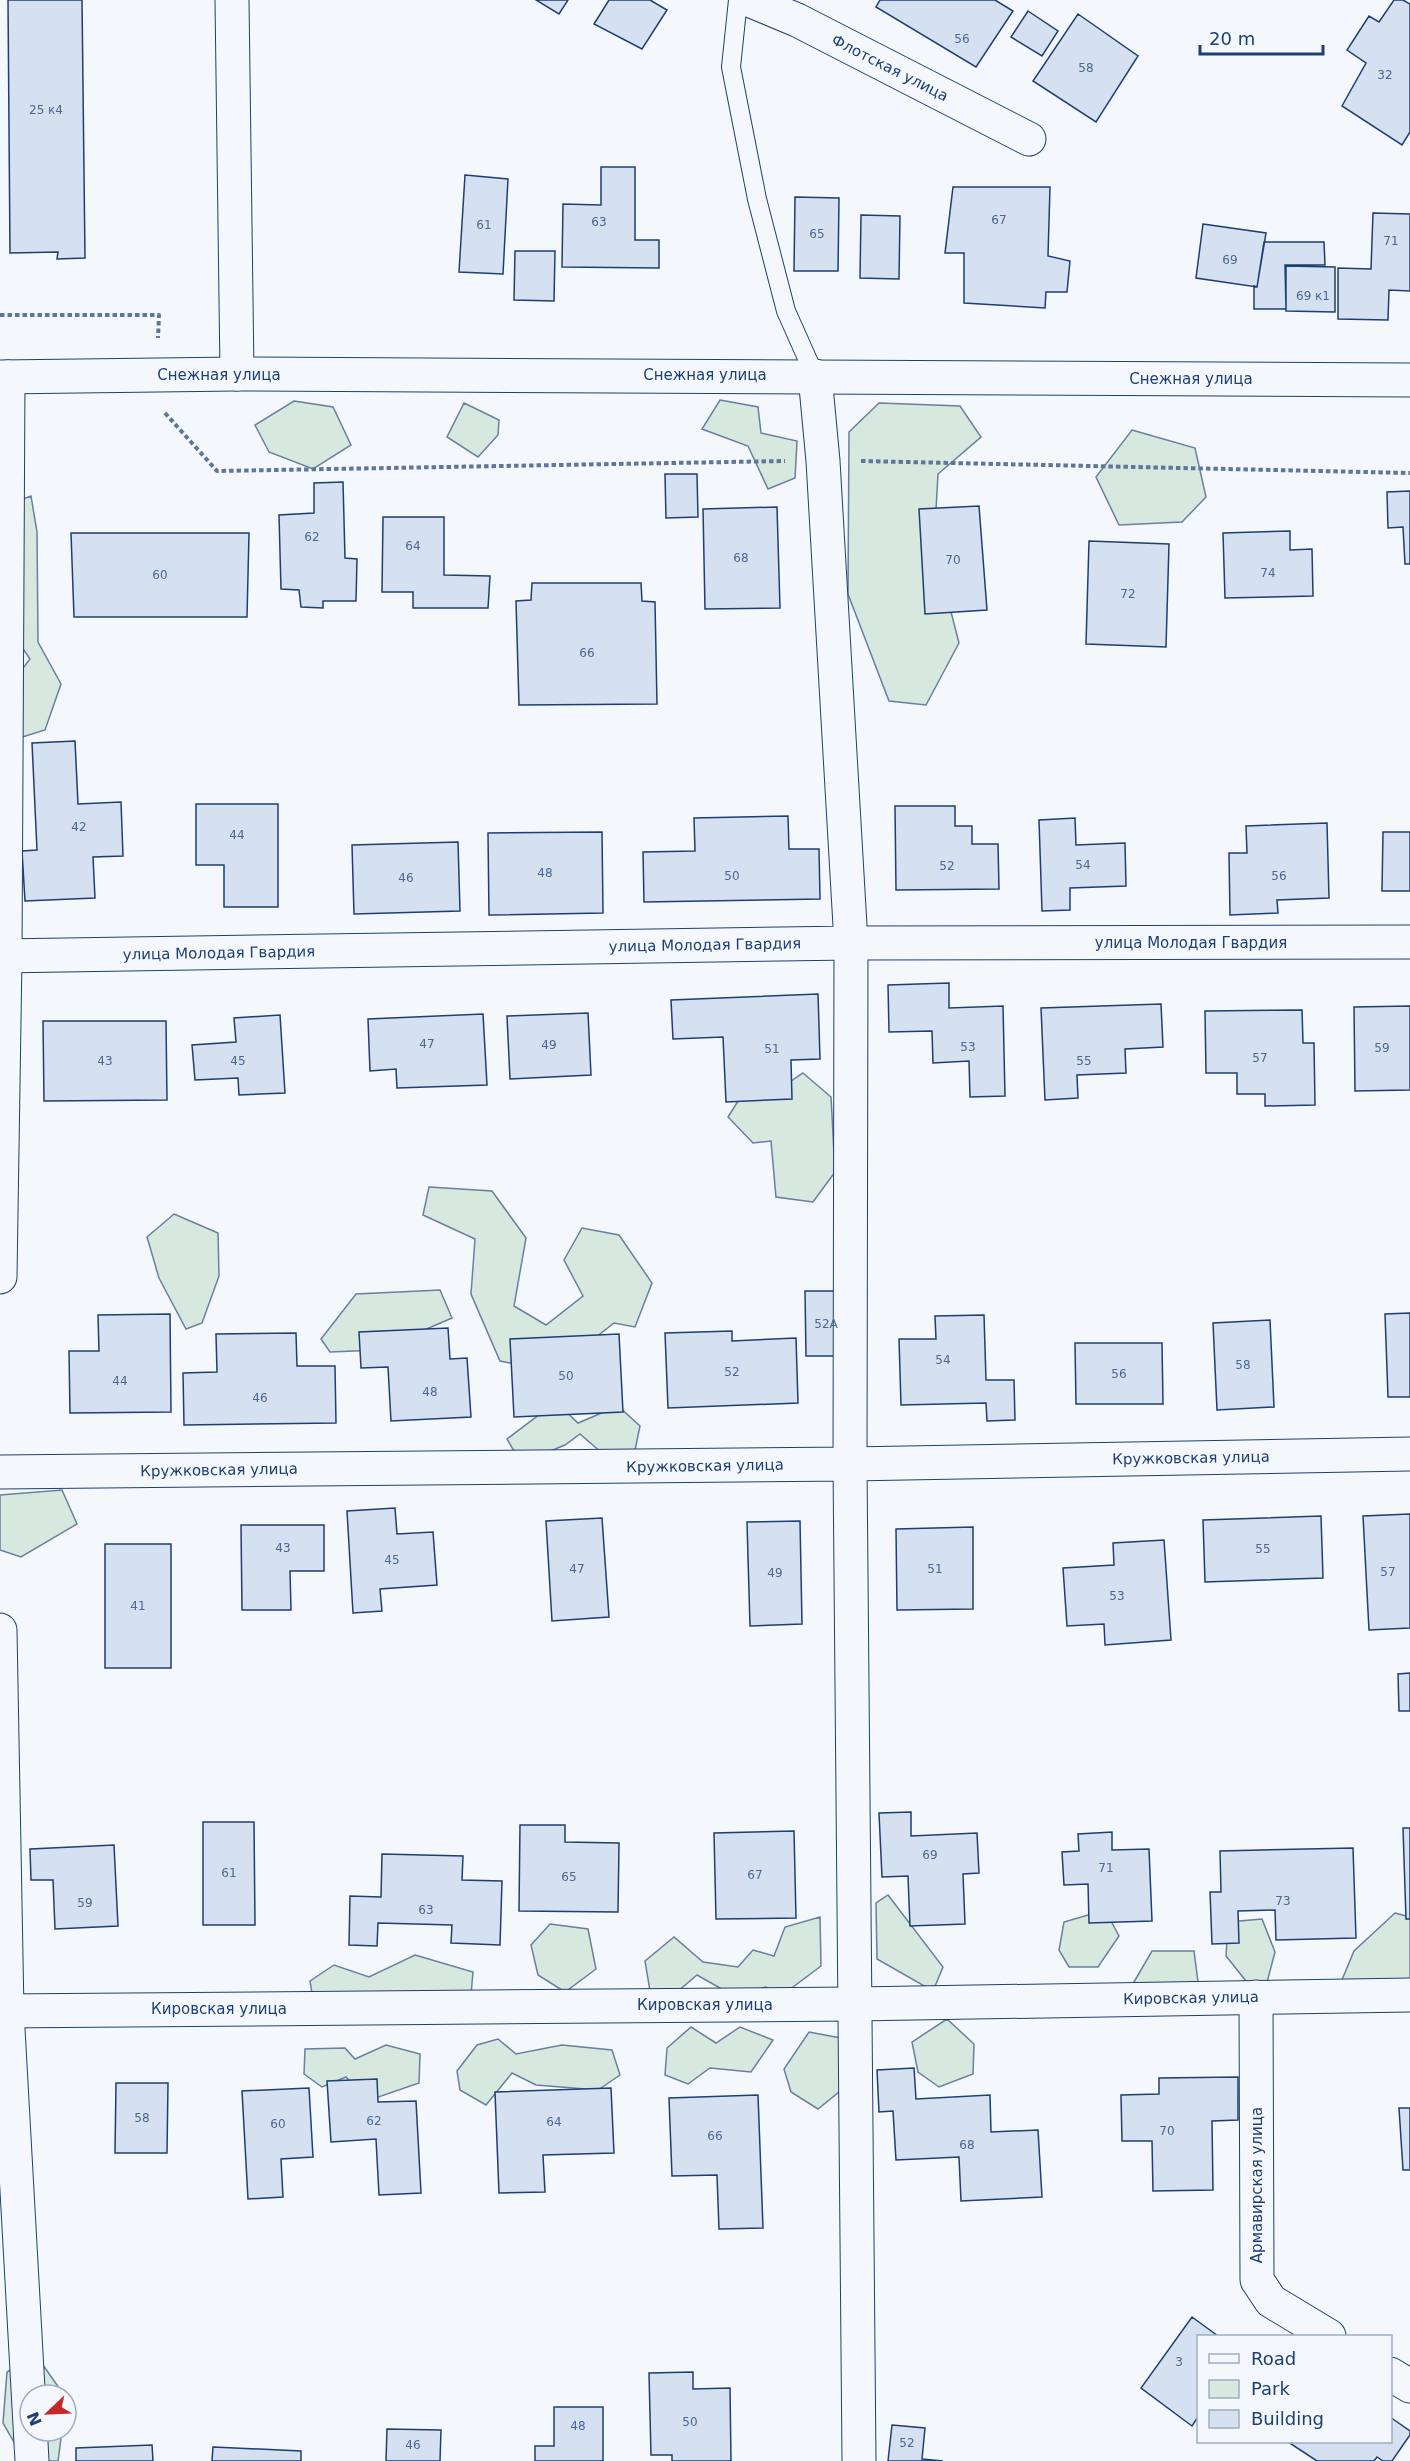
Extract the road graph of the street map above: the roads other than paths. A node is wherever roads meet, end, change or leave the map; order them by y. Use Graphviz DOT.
graph roads {
  1 [pos="232,0"];
  2 [pos="738,0"];
  3 [pos="749,0"];
  4 [pos="1029,139"];
  5 [pos="237,374"];
  6 [pos="815,376"];
  7 [pos="4,377"];
  8 [pos="1410,380"];
  9 [pos="1410,942"];
  10 [pos="851,943"];
  11 [pos="3,956"];
  12 [pos="0,1277"];
  13 [pos="1410,1454"];
  14 [pos="850,1464"];
  15 [pos="0,1472"];
  16 [pos="0,1630"];
  17 [pos="1410,1995"];
  18 [pos="1256,1997"];
  19 [pos="855,2004"];
  20 [pos="4,2011"];
  21 [pos="1326,2335"];
  22 [pos="1392,2375"];
  23 [pos="1410,2386"];
  24 [pos="32,2461"];
  25 [pos="859,2461"];
  1 -- 5 [label="street"];
  2 -- 6 [label="lane"];
  3 -- 4 [label="street, Флотская улица"];
  5 -- 6 [label="street, Снежная улица"];
  5 -- 7 [label="street, Снежная улица"];
  6 -- 8 [label="street, Снежная улица"];
  6 -- 10 [label="street"];
  7 -- 11 [label="street"];
  9 -- 10 [label="street, улица Молодая Гвардия"];
  10 -- 11 [label="street, улица Молодая Гвардия"];
  10 -- 14 [label="street"];
  11 -- 12 [label="street"];
  13 -- 14 [label="street, Кружковская улица"];
  14 -- 15 [label="street, Кружковская улица"];
  14 -- 19 [label="street"];
  16 -- 20 [label="street"];
  17 -- 18 [label="street, Кировская улица"];
  18 -- 19 [label="street, Кировская улица"];
  18 -- 21 [label="street, Армавирская улица"];
  19 -- 20 [label="street, Кировская улица"];
  19 -- 25 [label="street"];
  20 -- 24 [label="street"];
  22 -- 23 [label="street"];
}
